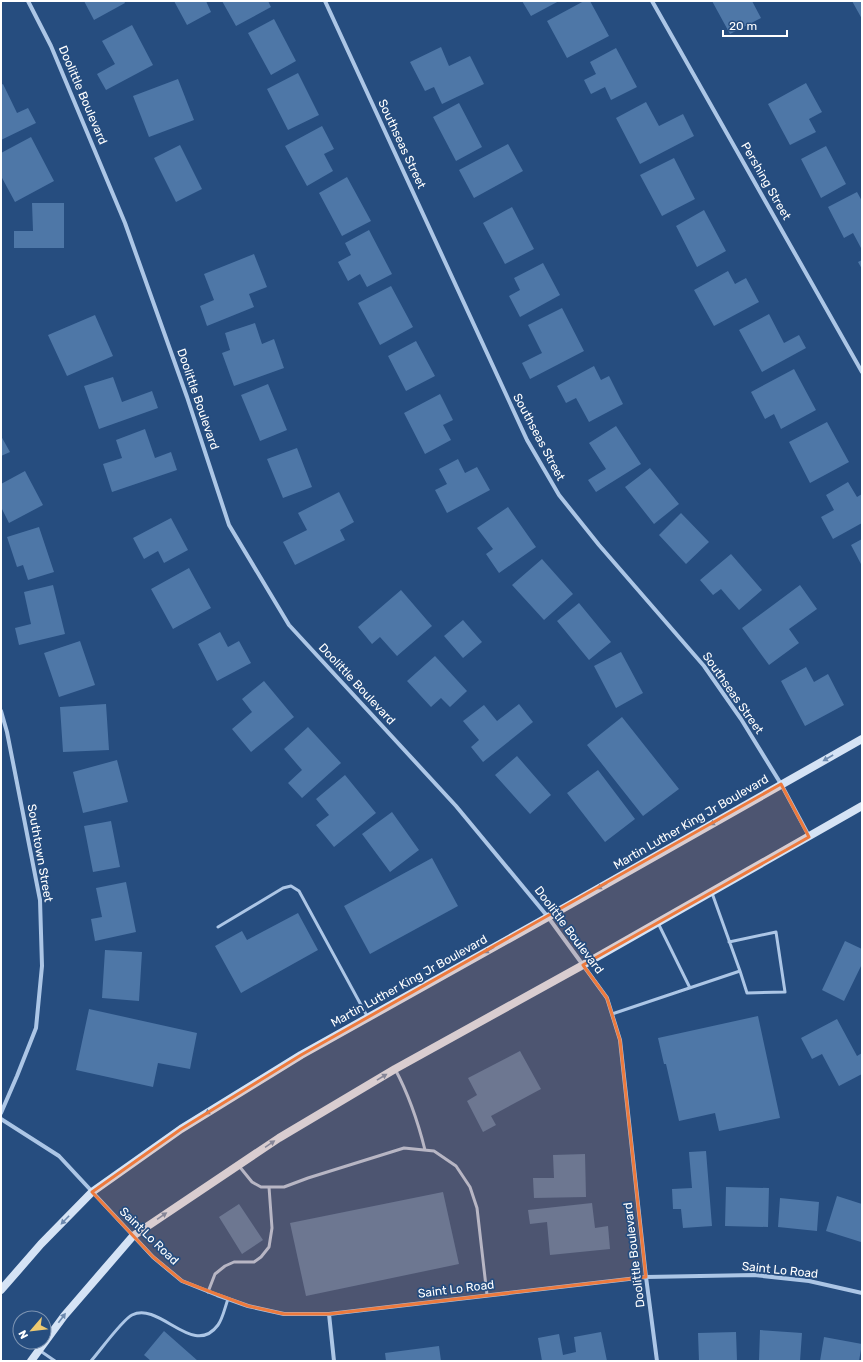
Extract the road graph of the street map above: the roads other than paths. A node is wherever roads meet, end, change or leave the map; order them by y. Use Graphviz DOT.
graph roads {
  1 [pos="28,1"];
  2 [pos="325,1"];
  3 [pos="652,1"];
  4 [pos="862,372"];
  5 [pos="1,711"];
  6 [pos="862,738"];
  7 [pos="781,784"];
  8 [pos="862,806"];
  9 [pos="809,837"];
  10 [pos="712,892"];
  11 [pos="548,917"];
  12 [pos="658,922"];
  13 [pos="218,927"];
  14 [pos="730,942"];
  15 [pos="582,965"];
  16 [pos="740,971"];
  17 [pos="690,988"];
  18 [pos="612,1014"];
  19 [pos="368,1018"];
  20 [pos="395,1069"];
  21 [pos="1,1113"];
  22 [pos="1,1119"];
  23 [pos="425,1150"];
  24 [pos="238,1165"];
  25 [pos="269,1187"];
  26 [pos="92,1192"];
  27 [pos="133,1236"];
  28 [pos="646,1277"];
  29 [pos="1,1290"];
  30 [pos="208,1292"];
  31 [pos="862,1293"];
  32 [pos="487,1295"];
  33 [pos="228,1299"];
  34 [pos="329,1314"];
  35 [pos="52,1332"];
  36 [pos="39,1350"];
  37 [pos="31,1361"];
  38 [pos="55,1361"];
  39 [pos="91,1361"];
  40 [pos="334,1361"];
  41 [pos="657,1361"];
  1 -- 11 [label="street, Doolittle Boulevard"];
  2 -- 7 [label="street, Southseas Street"];
  3 -- 4 [label="street, Pershing Street"];
  5 -- 21 [label="street, Southtown Street"];
  6 -- 7 [label="main road, Martin Luther King Jr Boulevard, one-way"];
  7 -- 9 [label="street, Southseas Street"];
  7 -- 11 [label="main road, Martin Luther King Jr Boulevard, one-way"];
  8 -- 9 [label="main road"];
  9 -- 10 [label="main road"];
  10 -- 12 [label="main road"];
  10 -- 14 [label="lane"];
  11 -- 15 [label="street, Doolittle Boulevard"];
  11 -- 19 [label="main road, Martin Luther King Jr Boulevard, one-way"];
  12 -- 15 [label="main road"];
  12 -- 17 [label="lane"];
  13 -- 19 [label="lane"];
  14 -- 16 [label="lane"];
  14 -- 16 [label="lane"];
  15 -- 18 [label="street, Doolittle Boulevard"];
  15 -- 20 [label="main road"];
  16 -- 17 [label="lane"];
  17 -- 18 [label="lane"];
  18 -- 28 [label="street, Doolittle Boulevard"];
  19 -- 26 [label="main road, Martin Luther King Jr Boulevard, one-way"];
  20 -- 23 [label="lane"];
  24 -- 20 [label="main road, one-way"];
  22 -- 26 [label="street, Saint Lo Road"];
  23 -- 25 [label="lane"];
  23 -- 32 [label="lane"];
  24 -- 25 [label="lane"];
  27 -- 24 [label="main road, one-way"];
  25 -- 30 [label="lane"];
  26 -- 27 [label="street, Saint Lo Road"];
  26 -- 29 [label="main road, Martin Luther King Jr Boulevard, one-way"];
  27 -- 30 [label="street, Saint Lo Road"];
  35 -- 27 [label="main road, one-way"];
  28 -- 31 [label="street, Saint Lo Road"];
  28 -- 32 [label="street, Saint Lo Road"];
  28 -- 41 [label="street, Doolittle Boulevard"];
  30 -- 33 [label="street, Saint Lo Road"];
  32 -- 34 [label="street, Saint Lo Road"];
  33 -- 34 [label="street, Saint Lo Road"];
  33 -- 39 [label="lane"];
  34 -- 40 [label="street"];
  36 -- 37 [label="main road"];
  36 -- 38 [label="lane"];
}
